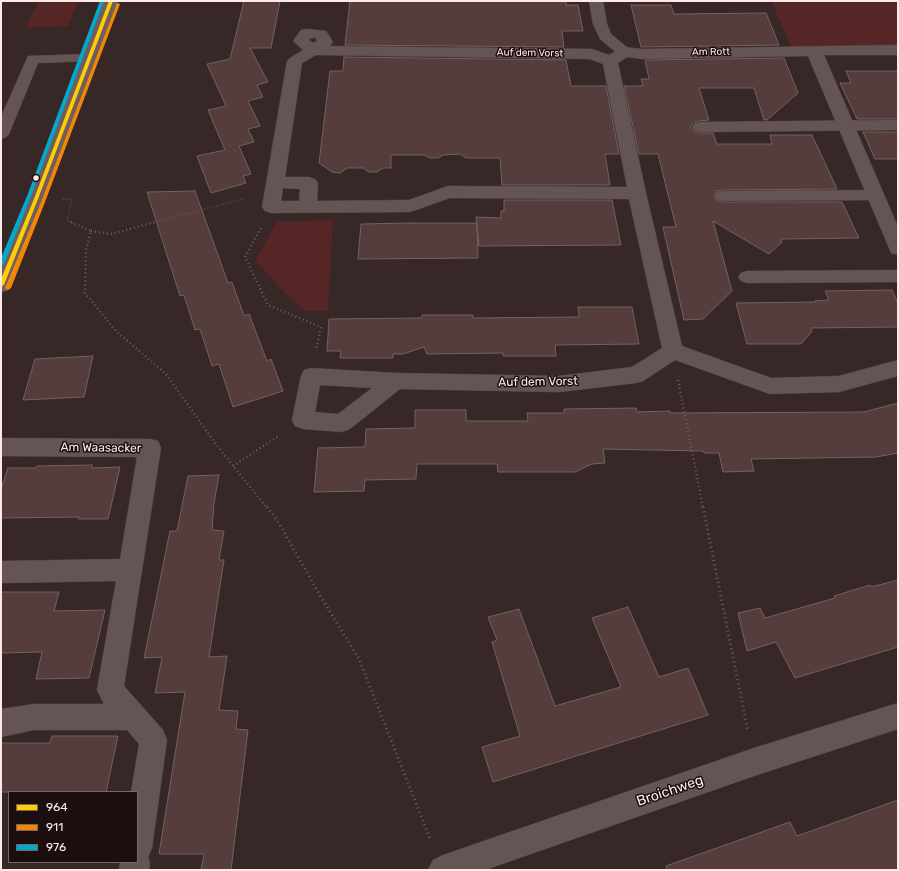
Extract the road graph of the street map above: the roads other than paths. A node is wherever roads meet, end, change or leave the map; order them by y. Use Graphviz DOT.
graph roads {
  1 [pos="111,1"];
  2 [pos="596,1"];
  3 [pos="38,44"];
  4 [pos="814,50"];
  5 [pos="898,50"];
  6 [pos="617,56"];
  7 [pos="89,58"];
  8 [pos="32,59"];
  9 [pos="845,125"];
  10 [pos="898,125"];
  11 [pos="700,127"];
  12 [pos="1,134"];
  13 [pos="275,182"];
  14 [pos="637,193"];
  15 [pos="875,195"];
  16 [pos="723,196"];
  17 [pos="308,207"];
  18 [pos="891,213"];
  19 [pos="898,248"];
  20 [pos="3,276"];
  21 [pos="898,276"];
  22 [pos="747,277"];
  23 [pos="673,351"];
  24 [pos="898,368"];
  25 [pos="396,381"];
  26 [pos="1,447"];
  27 [pos="130,570"];
  28 [pos="1,572"];
  29 [pos="898,716"];
  30 [pos="132,717"];
  31 [pos="1,723"];
  32 [pos="138,841"];
  33 [pos="438,859"];
  1 -- 7 [label="main road"];
  2 -- 6 [label="lane"];
  3 -- 8 [label="lane"];
  4 -- 5 [label="street, Am Rott"];
  4 -- 6 [label="street, Am Rott"];
  4 -- 9 [label="street"];
  6 -- 13 [label="street, Auf dem Vorst"];
  6 -- 14 [label="street"];
  7 -- 8 [label="lane"];
  7 -- 20 [label="main road"];
  8 -- 12 [label="lane"];
  9 -- 10 [label="lane"];
  9 -- 11 [label="lane"];
  9 -- 15 [label="street"];
  13 -- 17 [label="street"];
  13 -- 17 [label="street, Auf dem Vorst"];
  14 -- 17 [label="street"];
  14 -- 23 [label="street"];
  15 -- 16 [label="lane"];
  15 -- 18 [label="street"];
  18 -- 19 [label="street"];
  21 -- 22 [label="lane"];
  23 -- 24 [label="street"];
  23 -- 25 [label="street, Auf dem Vorst"];
  25 -- 25 [label="street, Auf dem Vorst"];
  26 -- 27 [label="street, Am Waasacker"];
  27 -- 28 [label="street"];
  27 -- 30 [label="street, Am Waasacker"];
  29 -- 33 [label="street, Broichweg"];
  30 -- 31 [label="street"];
  30 -- 32 [label="street, Am Waasacker"];
}
